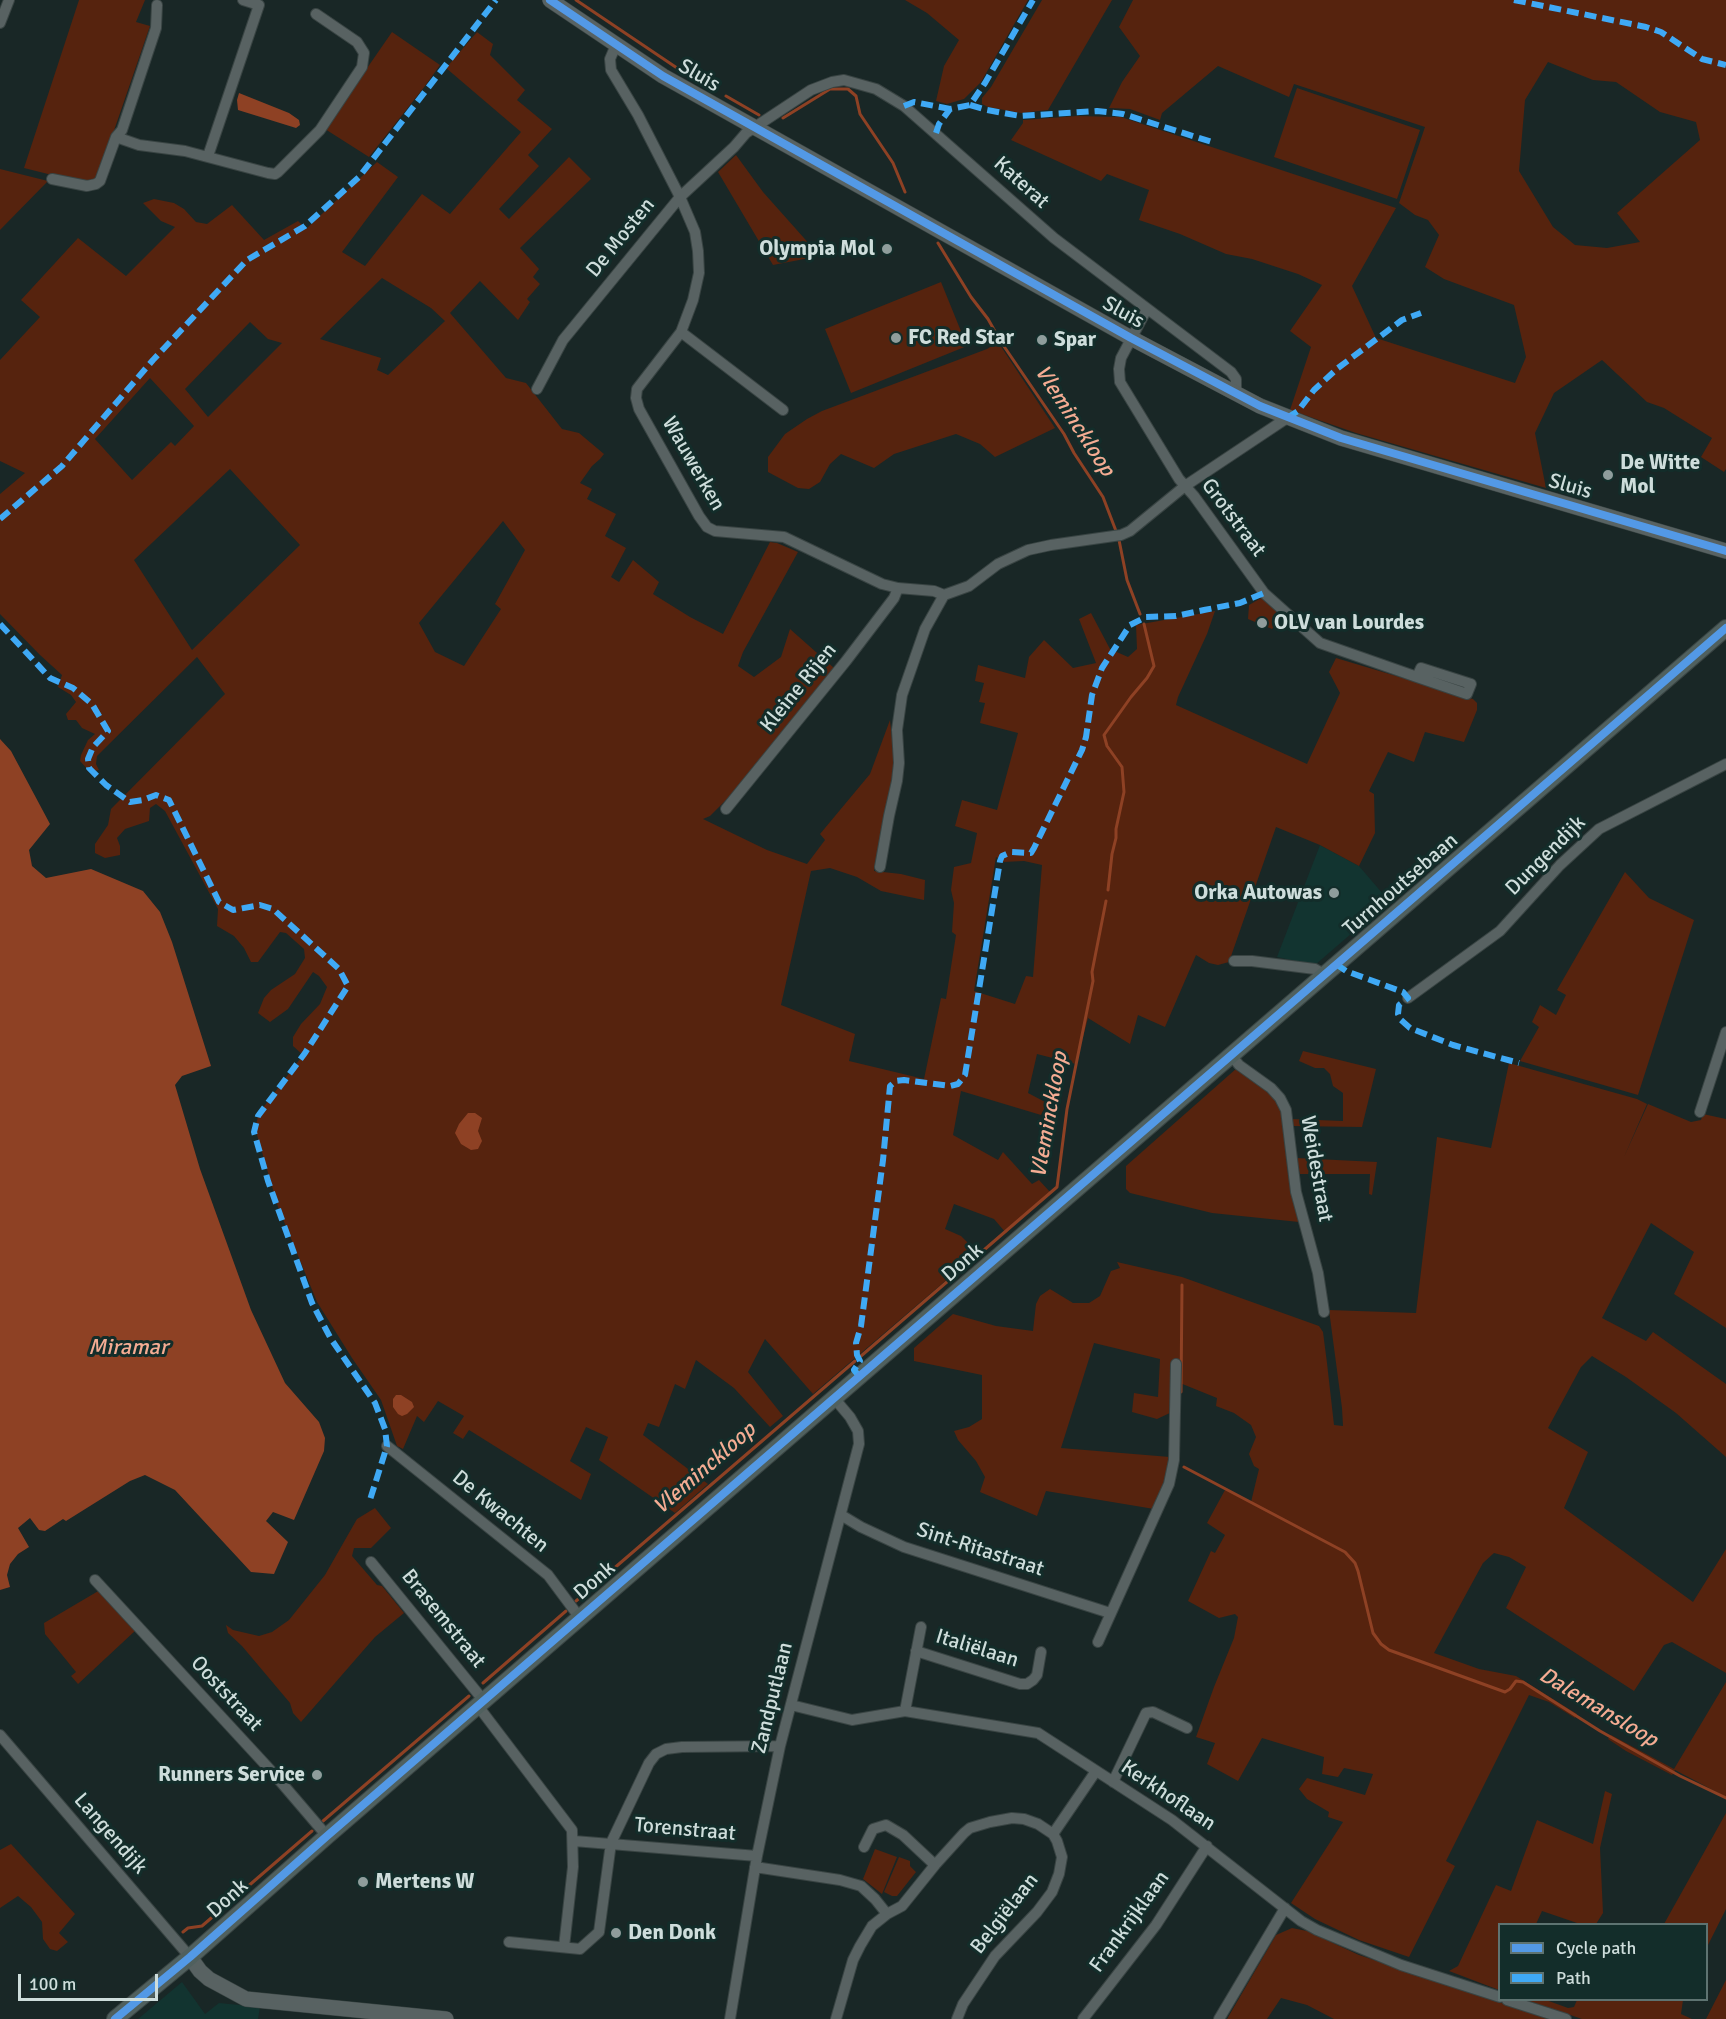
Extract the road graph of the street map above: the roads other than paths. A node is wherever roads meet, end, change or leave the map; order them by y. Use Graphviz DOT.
graph roads {
  1 [pos="9,0"];
  2 [pos="243,0"];
  3 [pos="550,0"];
  4 [pos="157,5"];
  5 [pos="316,14"];
  6 [pos="0,23"];
  7 [pos="616,45"];
  8 [pos="754,128"];
  9 [pos="116,137"];
  10 [pos="208,156"];
  11 [pos="52,179"];
  12 [pos="680,197"];
  13 [pos="1147,309"];
  14 [pos="681,332"];
  15 [pos="1131,338"];
  16 [pos="537,389"];
  17 [pos="1236,394"];
  18 [pos="783,410"];
  19 [pos="1287,418"];
  20 [pos="1185,486"];
  21 [pos="1726,551"];
  22 [pos="898,588"];
  23 [pos="944,595"];
  24 [pos="1726,628"];
  25 [pos="1417,677"];
  26 [pos="1726,764"];
  27 [pos="726,809"];
  28 [pos="880,867"];
  29 [pos="1234,961"];
  30 [pos="1324,974"];
  31 [pos="1408,998"];
  32 [pos="1726,1032"];
  33 [pos="1231,1055"];
  34 [pos="1700,1112"];
  35 [pos="1099,1169"];
  36 [pos="1324,1312"];
  37 [pos="1176,1364"];
  38 [pos="834,1398"];
  39 [pos="387,1446"];
  40 [pos="841,1515"];
  41 [pos="371,1562"];
  42 [pos="95,1580"];
  43 [pos="1110,1613"];
  44 [pos="580,1618"];
  45 [pos="921,1627"];
  46 [pos="1098,1642"];
  47 [pos="916,1651"];
  48 [pos="1041,1652"];
  49 [pos="481,1703"];
  50 [pos="791,1705"];
  51 [pos="905,1711"];
  52 [pos="1187,1728"];
  53 [pos="0,1735"];
  54 [pos="780,1746"];
  55 [pos="1096,1771"];
  56 [pos="1113,1782"];
  57 [pos="1053,1834"];
  58 [pos="327,1836"];
  59 [pos="574,1841"];
  60 [pos="610,1843"];
  61 [pos="1207,1846"];
  62 [pos="864,1847"];
  63 [pos="757,1856"];
  64 [pos="935,1865"];
  65 [pos="755,1867"];
  66 [pos="1286,1908"];
  67 [pos="887,1914"];
  68 [pos="509,1942"];
  69 [pos="564,1947"];
  70 [pos="190,1957"];
  71 [pos="1498,1996"];
  72 [pos="1510,2001"];
  73 [pos="424,2018"];
  74 [pos="115,2019"];
  75 [pos="446,2019"];
  76 [pos="730,2019"];
  77 [pos="836,2019"];
  78 [pos="957,2019"];
  79 [pos="1083,2019"];
  80 [pos="1219,2019"];
  81 [pos="1566,2019"];
  1 -- 6 [label="street"];
  2 -- 10 [label="street"];
  3 -- 7 [label="street, Sluis"];
  4 -- 9 [label="street"];
  5 -- 10 [label="street"];
  7 -- 8 [label="street, Sluis"];
  7 -- 12 [label="street, Wauwerken"];
  8 -- 12 [label="street, De Mosten"];
  8 -- 13 [label="street, Katerat"];
  8 -- 15 [label="street, Sluis"];
  9 -- 10 [label="street"];
  9 -- 11 [label="street"];
  12 -- 14 [label="street, Wauwerken"];
  12 -- 16 [label="street, De Mosten"];
  13 -- 15 [label="street, Grotstraat"];
  13 -- 17 [label="street, Katerat"];
  14 -- 18 [label="street"];
  14 -- 22 [label="street, Wauwerken"];
  15 -- 17 [label="street, Sluis"];
  15 -- 20 [label="street, Grotstraat"];
  17 -- 19 [label="street, Sluis"];
  19 -- 20 [label="street"];
  19 -- 21 [label="street, Sluis"];
  20 -- 23 [label="street"];
  20 -- 25 [label="street, Grotstraat"];
  22 -- 23 [label="street, Wauwerken"];
  22 -- 27 [label="street, Kleine Rijen"];
  23 -- 28 [label="street"];
  24 -- 30 [label="main road, Turnhoutsebaan"];
  26 -- 31 [label="street, Dungendijk"];
  29 -- 30 [label="street"];
  30 -- 33 [label="main road, Turnhoutsebaan"];
  32 -- 34 [label="street"];
  33 -- 35 [label="main road, Turnhoutsebaan"];
  33 -- 36 [label="street, Weidestraat"];
  35 -- 38 [label="main road, Donk"];
  37 -- 43 [label="street"];
  38 -- 40 [label="street, Zandputlaan"];
  38 -- 44 [label="main road, Donk"];
  39 -- 44 [label="street, De Kwachten"];
  40 -- 43 [label="street, Sint-Ritastraat"];
  40 -- 50 [label="street, Zandputlaan"];
  41 -- 49 [label="street, Brasemstraat"];
  42 -- 58 [label="street, Ooststraat"];
  43 -- 46 [label="street"];
  44 -- 49 [label="main road, Donk"];
  45 -- 47 [label="street, Italiëlaan"];
  47 -- 48 [label="street, Italiëlaan"];
  47 -- 51 [label="street, Italiëlaan"];
  49 -- 58 [label="main road, Donk"];
  49 -- 59 [label="street, Brasemstraat"];
  50 -- 51 [label="street, Kerkhoflaan"];
  50 -- 54 [label="street, Zandputlaan"];
  51 -- 55 [label="street, Kerkhoflaan"];
  52 -- 56 [label="street"];
  53 -- 70 [label="street, Langendijk"];
  54 -- 60 [label="street"];
  54 -- 63 [label="street, Zandputlaan"];
  55 -- 56 [label="street, Kerkhoflaan"];
  55 -- 57 [label="street"];
  56 -- 61 [label="street, Kerkhoflaan"];
  57 -- 64 [label="street"];
  57 -- 78 [label="street, Belgiëlaan"];
  58 -- 70 [label="main road, Donk"];
  59 -- 60 [label="street, Torenstraat"];
  59 -- 69 [label="street"];
  60 -- 63 [label="street, Torenstraat"];
  60 -- 69 [label="street"];
  61 -- 66 [label="street, Kerkhoflaan"];
  61 -- 79 [label="street, Frankrijklaan"];
  62 -- 64 [label="street"];
  63 -- 65 [label="street, Zandputlaan"];
  64 -- 67 [label="street"];
  65 -- 67 [label="street"];
  65 -- 76 [label="street, Zandputlaan"];
  66 -- 71 [label="street, Kerkhoflaan"];
  66 -- 80 [label="street"];
  67 -- 77 [label="street"];
  68 -- 69 [label="street"];
  70 -- 73 [label="street"];
  70 -- 74 [label="main road, Donk"];
  72 -- 81 [label="street"];
  73 -- 75 [label="street"];
}
